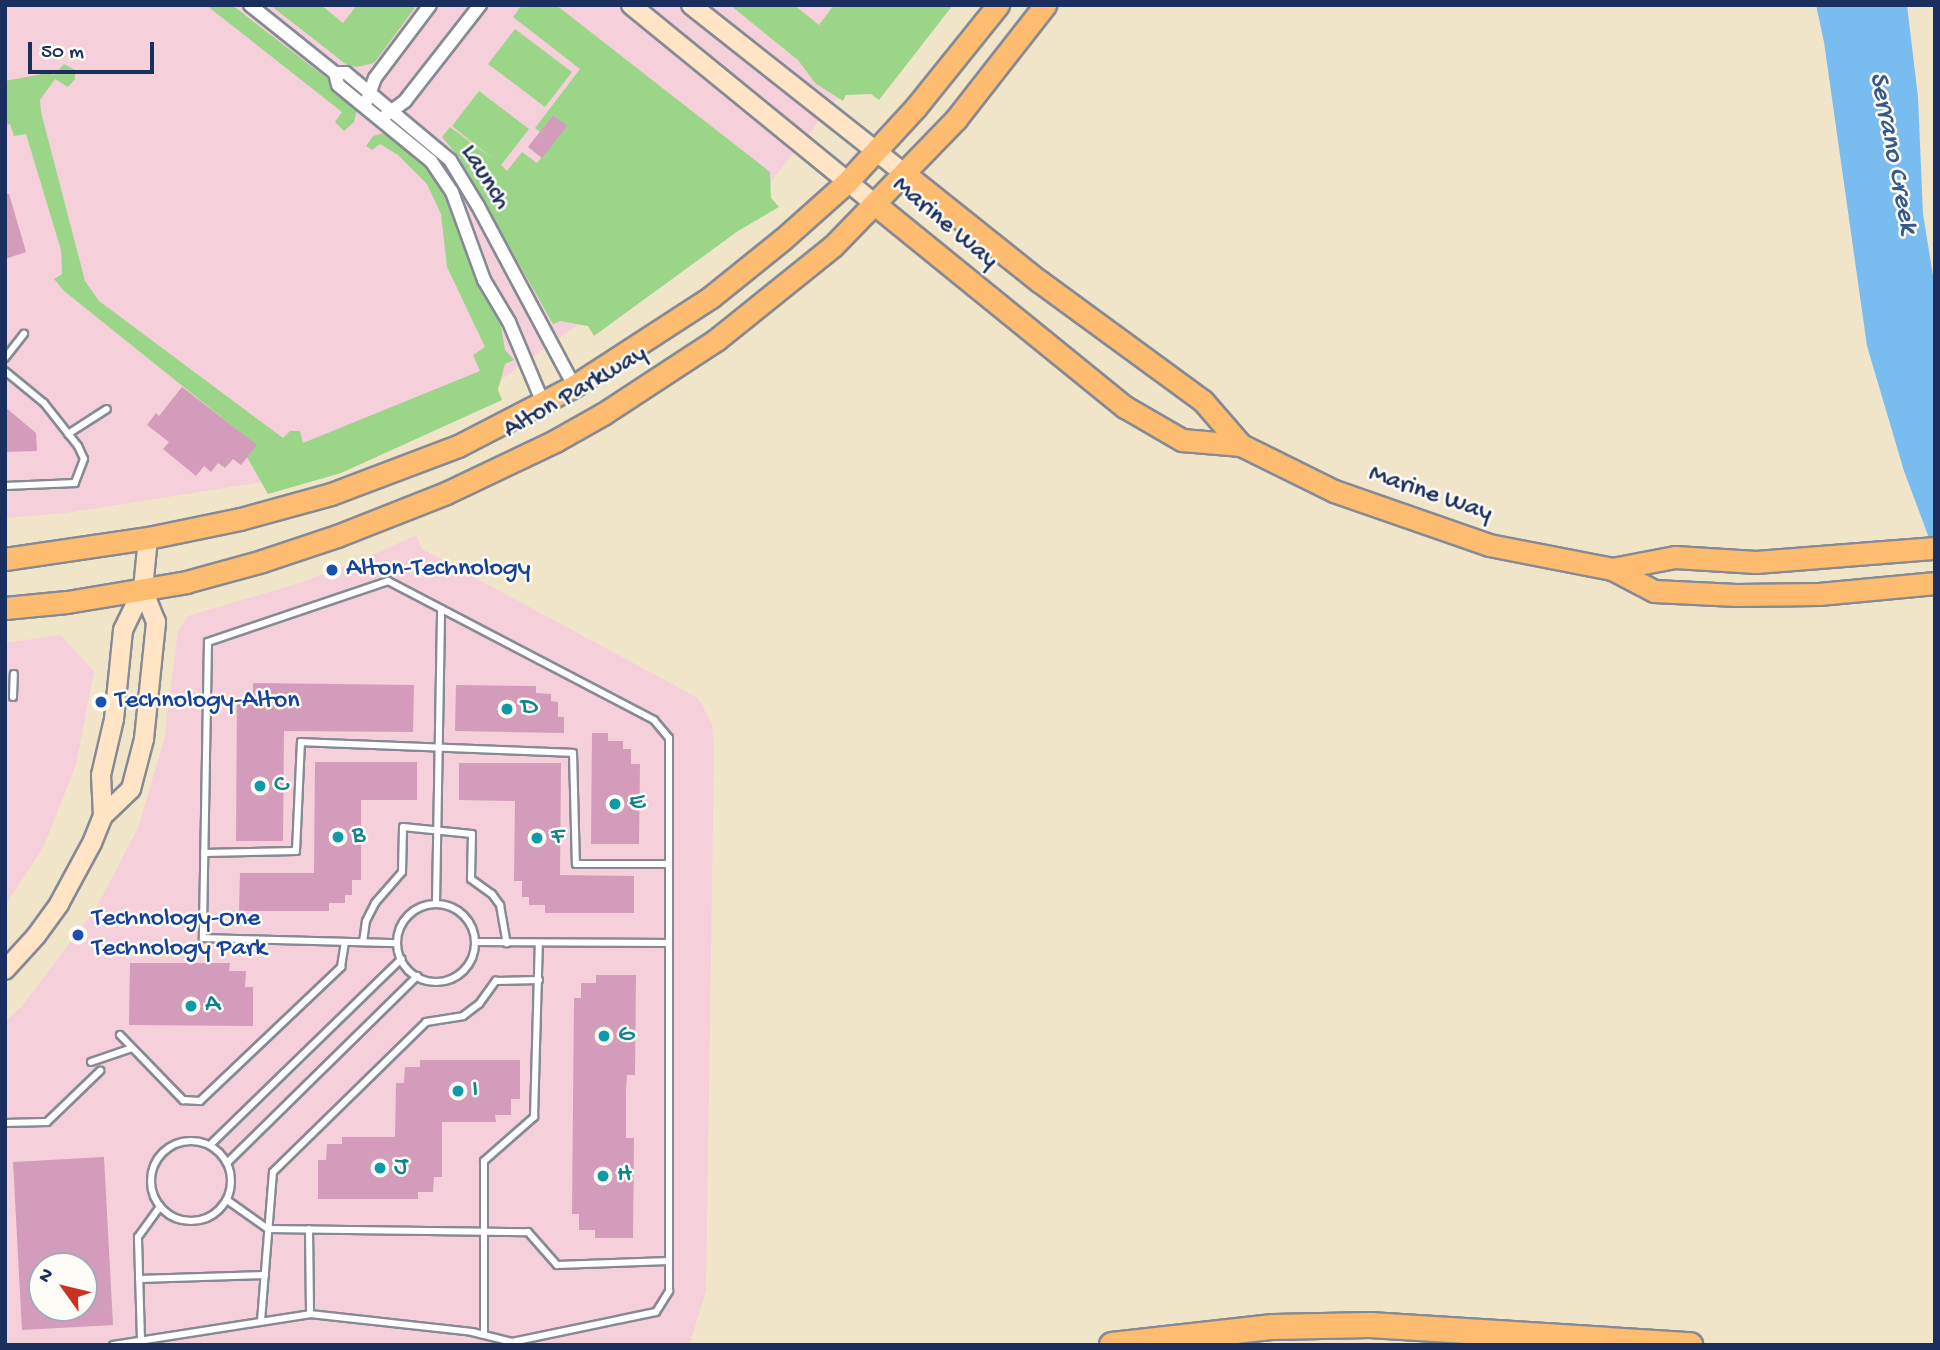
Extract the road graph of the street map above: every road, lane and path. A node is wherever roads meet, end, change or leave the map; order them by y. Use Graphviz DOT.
graph roads {
  1 [pos="250,5"];
  2 [pos="430,5"];
  3 [pos="480,5"];
  4 [pos="631,5"];
  5 [pos="691,5"];
  6 [pos="998,5"];
  7 [pos="1045,5"];
  8 [pos="335,73"];
  9 [pos="370,93"];
  10 [pos="365,107"];
  11 [pos="391,110"];
  12 [pos="380,119"];
  13 [pos="875,152"];
  14 [pos="906,174"];
  15 [pos="848,181"];
  16 [pos="876,205"];
  17 [pos="531,309"];
  18 [pos="509,322"];
  19 [pos="24,334"];
  20 [pos="5,358"];
  21 [pos="5,371"];
  22 [pos="574,386"];
  23 [pos="543,403"];
  24 [pos="107,409"];
  25 [pos="68,434"];
  26 [pos="1241,444"];
  27 [pos="5,486"];
  28 [pos="148,538"];
  29 [pos="1935,548"];
  30 [pos="5,559"];
  31 [pos="1612,569"];
  32 [pos="1935,583"];
  33 [pos="143,589"];
  34 [pos="5,608"];
  35 [pos="441,609"];
  36 [pos="14,674"];
  37 [pos="13,697"];
  38 [pos="440,748"];
  39 [pos="103,816"];
  40 [pos="437,828"];
  41 [pos="204,853"];
  42 [pos="669,864"];
  43 [pos="436,902"];
  44 [pos="345,942"];
  45 [pos="363,942"];
  46 [pos="475,942"];
  47 [pos="396,943"];
  48 [pos="507,943"];
  49 [pos="539,943"];
  50 [pos="669,943"];
  51 [pos="401,959"];
  52 [pos="5,970"];
  53 [pos="417,976"];
  54 [pos="540,981"];
  55 [pos="120,1035"];
  56 [pos="132,1048"];
  57 [pos="91,1062"];
  58 [pos="100,1071"];
  59 [pos="5,1123"];
  60 [pos="210,1145"];
  61 [pos="227,1163"];
  62 [pos="227,1200"];
  63 [pos="160,1207"];
  64 [pos="268,1228"];
  65 [pos="309,1229"];
  66 [pos="484,1232"];
  67 [pos="669,1261"];
  68 [pos="265,1275"];
  69 [pos="139,1279"];
  70 [pos="310,1314"];
  71 [pos="261,1321"];
  72 [pos="484,1335"];
  73 [pos="141,1340"];
  74 [pos="113,1345"];
  75 [pos="1112,1345"];
  76 [pos="1690,1345"];
  1 -- 8 [label="street, Launch"];
  2 -- 9 [label="street"];
  3 -- 11 [label="street"];
  4 -- 15 [label="street, Marine Way"];
  5 -- 13 [label="street, Marine Way"];
  6 -- 13 [label="main road, Alton Parkway"];
  7 -- 14 [label="main road, Alton Parkway"];
  8 -- 9 [label="street, Launch"];
  8 -- 10 [label="street, Launch"];
  9 -- 10 [label="street"];
  9 -- 11 [label="street, Launch"];
  10 -- 12 [label="street, Launch"];
  11 -- 12 [label="street"];
  11 -- 17 [label="street, Launch"];
  12 -- 18 [label="street, Launch"];
  13 -- 14 [label="street, Marine Way"];
  13 -- 15 [label="main road, Alton Parkway"];
  14 -- 16 [label="main road, Alton Parkway"];
  14 -- 26 [label="main road, Marine Way"];
  15 -- 16 [label="street, Marine Way"];
  15 -- 22 [label="main road, Alton Parkway"];
  16 -- 26 [label="main road, Marine Way"];
  16 -- 33 [label="main road, Alton Parkway"];
  17 -- 18 [label="street"];
  17 -- 22 [label="street, Launch"];
  18 -- 23 [label="street, Launch"];
  19 -- 20 [label="lane"];
  21 -- 25 [label="lane"];
  22 -- 23 [label="main road, Alton Parkway"];
  23 -- 28 [label="main road, Alton Parkway"];
  24 -- 25 [label="lane"];
  25 -- 27 [label="lane"];
  26 -- 31 [label="main road, Marine Way"];
  28 -- 30 [label="main road, Alton Parkway"];
  28 -- 33 [label="street"];
  29 -- 31 [label="main road, Marine Way"];
  31 -- 32 [label="main road, Marine Way"];
  33 -- 34 [label="main road, Alton Parkway"];
  33 -- 39 [label="street"];
  33 -- 39 [label="street"];
  35 -- 38 [label="lane"];
  35 -- 41 [label="lane"];
  35 -- 42 [label="lane"];
  36 -- 37 [label="lane"];
  38 -- 40 [label="lane"];
  38 -- 41 [label="lane"];
  38 -- 42 [label="lane"];
  39 -- 52 [label="street"];
  40 -- 43 [label="lane"];
  40 -- 45 [label="lane"];
  40 -- 48 [label="lane"];
  41 -- 44 [label="lane"];
  42 -- 50 [label="lane"];
  43 -- 46 [label="lane"];
  43 -- 47 [label="lane"];
  44 -- 45 [label="lane"];
  44 -- 56 [label="lane"];
  45 -- 47 [label="lane"];
  46 -- 48 [label="lane"];
  46 -- 53 [label="lane"];
  47 -- 51 [label="lane"];
  48 -- 49 [label="lane"];
  49 -- 50 [label="lane"];
  49 -- 54 [label="lane"];
  50 -- 67 [label="lane"];
  51 -- 53 [label="lane"];
  51 -- 60 [label="lane"];
  53 -- 61 [label="lane"];
  54 -- 64 [label="lane"];
  54 -- 66 [label="lane"];
  55 -- 56 [label="lane"];
  56 -- 57 [label="lane"];
  58 -- 59 [label="lane"];
  60 -- 61 [label="lane"];
  60 -- 63 [label="lane"];
  61 -- 62 [label="lane"];
  62 -- 63 [label="lane"];
  62 -- 64 [label="lane"];
  63 -- 69 [label="lane"];
  64 -- 65 [label="lane"];
  64 -- 68 [label="lane"];
  65 -- 66 [label="lane"];
  65 -- 70 [label="lane"];
  66 -- 67 [label="lane"];
  66 -- 72 [label="lane"];
  67 -- 72 [label="lane"];
  68 -- 69 [label="lane"];
  68 -- 71 [label="lane"];
  69 -- 73 [label="lane"];
  70 -- 71 [label="lane"];
  70 -- 72 [label="lane"];
  71 -- 73 [label="lane"];
  73 -- 74 [label="lane"];
  75 -- 76 [label="highway"];
}
